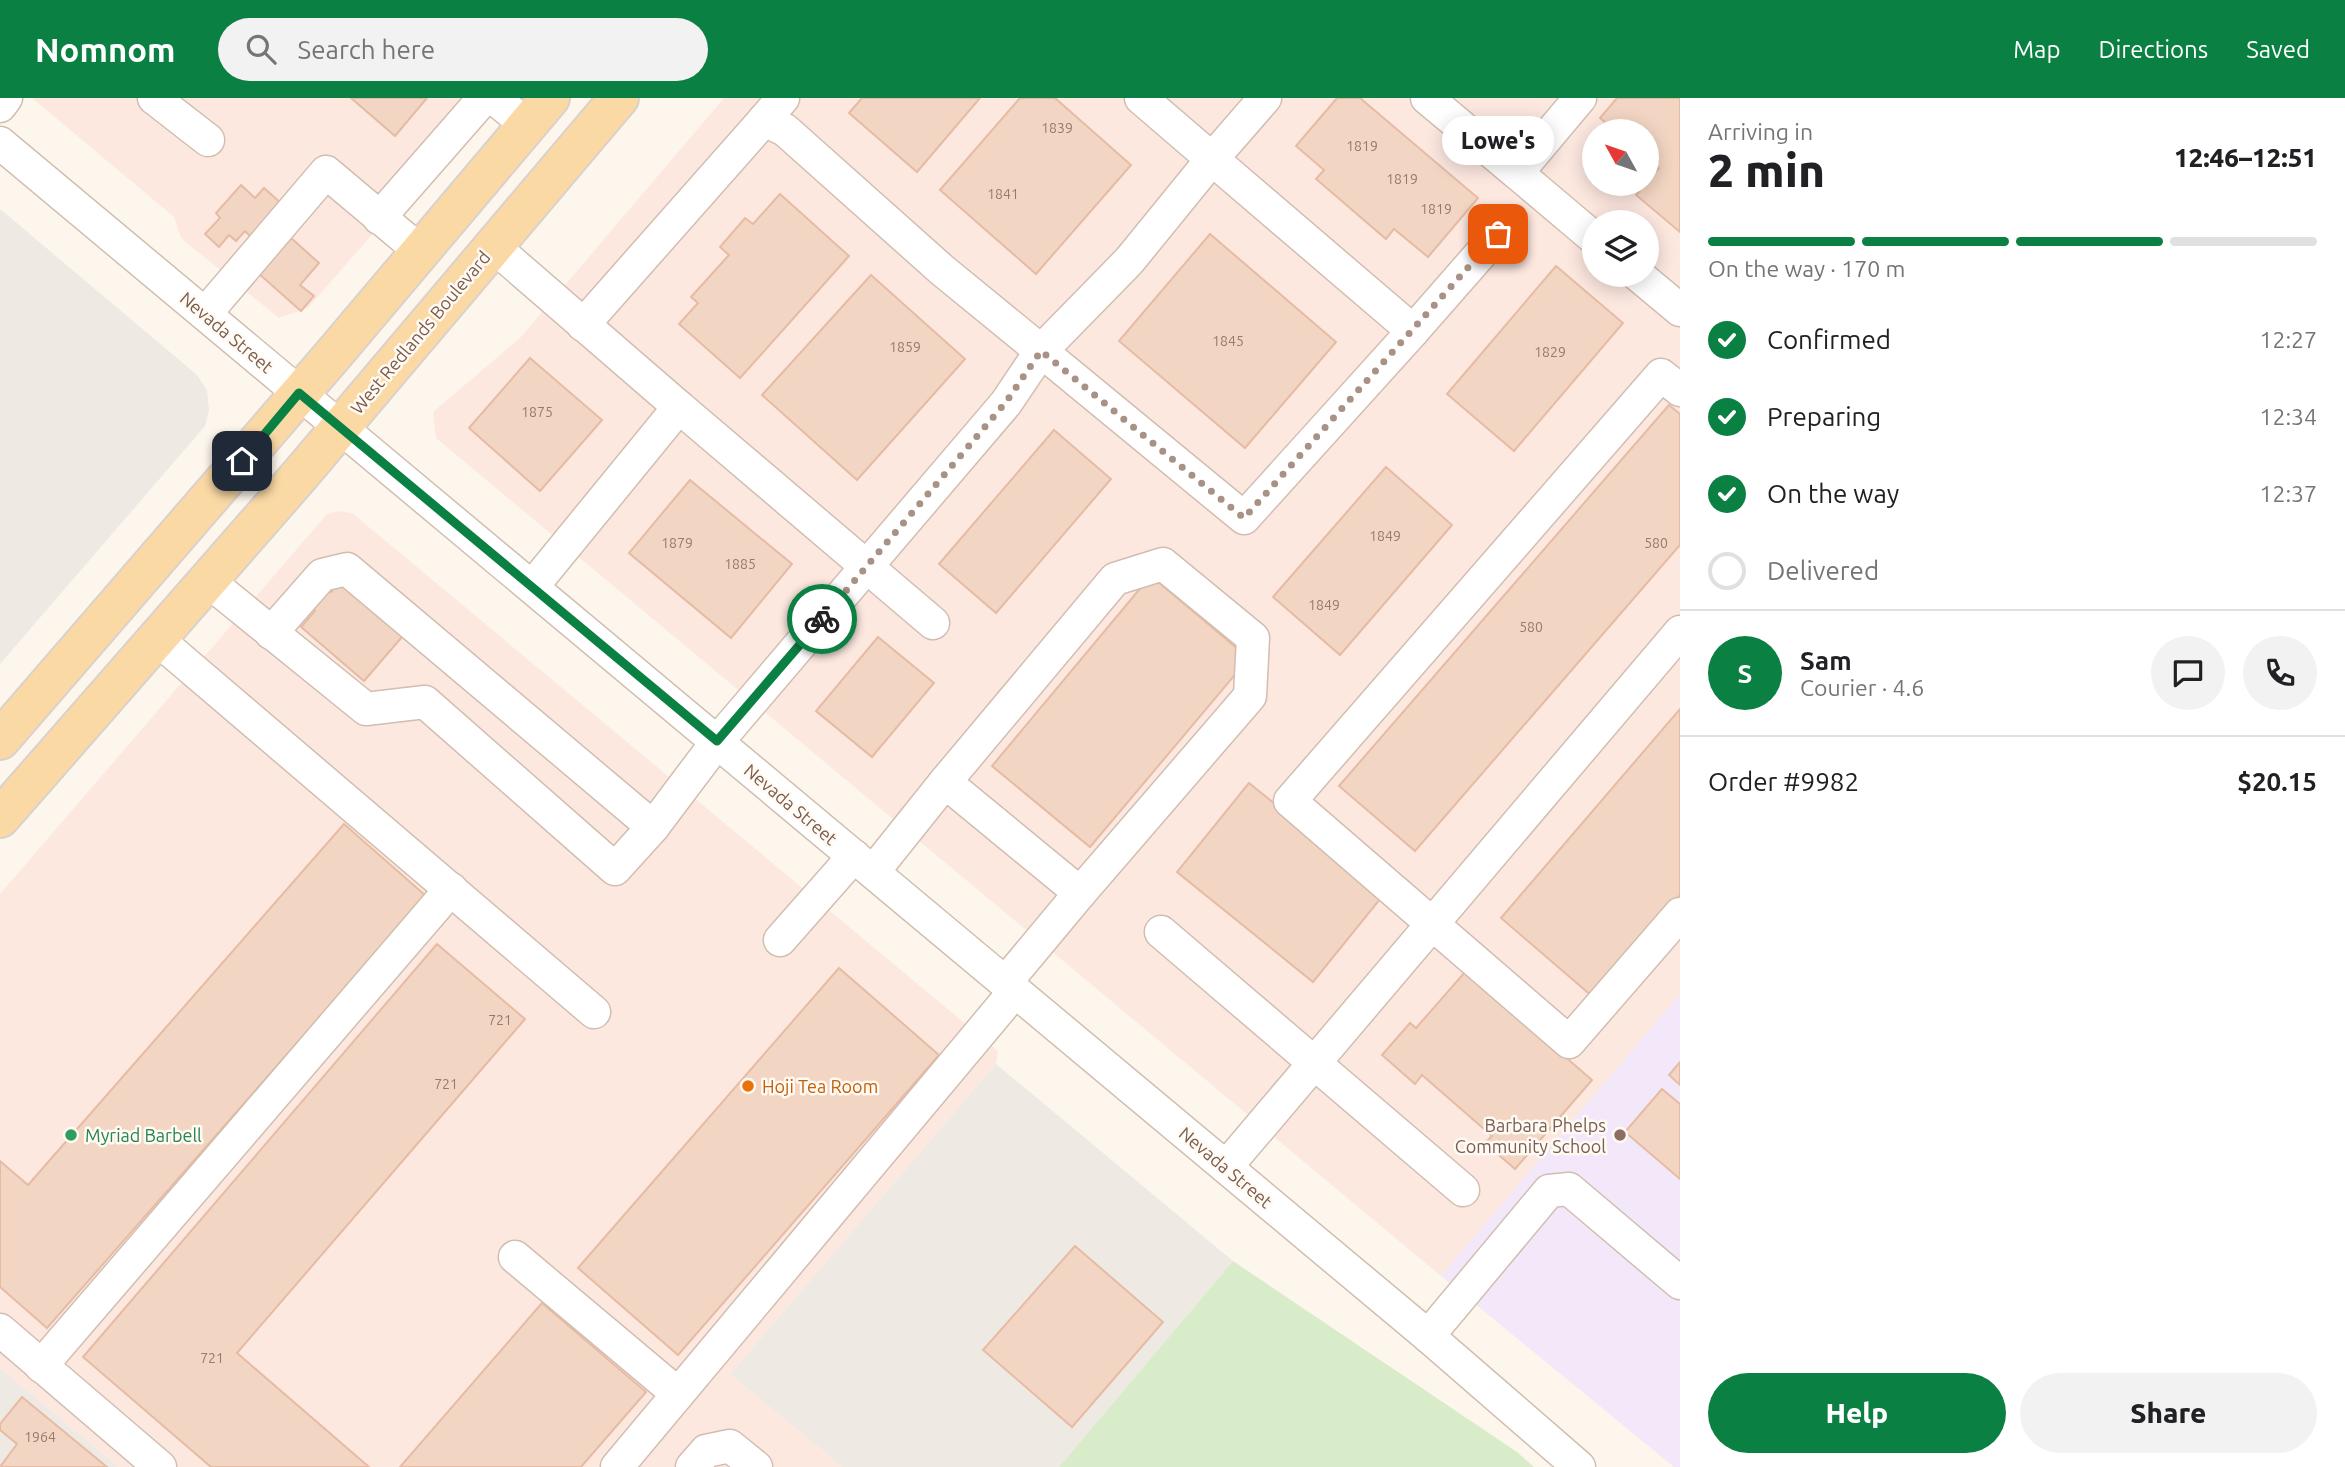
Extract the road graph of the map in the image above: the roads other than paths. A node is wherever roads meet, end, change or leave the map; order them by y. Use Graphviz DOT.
graph roads {
  1 [pos="6,98"];
  2 [pos="154,98"];
  3 [pos="484,98"];
  4 [pos="494,98"];
  5 [pos="619,98"];
  6 [pos="1141,98"];
  7 [pos="1265,98"];
  8 [pos="1427,98"];
  9 [pos="1580,98"];
  10 [pos="0,106"];
  11 [pos="774,109"];
  12 [pos="538,111"];
  13 [pos="208,141"];
  14 [pos="0,143"];
  15 [pos="1212,159"];
  16 [pos="1517,173"];
  17 [pos="379,218"];
  18 [pos="1582,228"];
  19 [pos="1498,234"];
  20 [pos="493,246"];
  21 [pos="420,251"];
  22 [pos="1652,287"];
  23 [pos="1680,310"];
  24 [pos="205,314"];
  25 [pos="583,325"];
  26 [pos="1413,331"];
  27 [pos="1041,351"];
  28 [pos="1680,390"];
  29 [pos="299,393"];
  30 [pos="679,407"];
  31 [pos="340,427"];
  32 [pos="867,567"];
  33 [pos="208,581"];
  34 [pos="532,587"];
  35 [pos="933,623"];
  36 [pos="1680,632"];
  37 [pos="271,633"];
  38 [pos="157,639"];
  39 [pos="0,740"];
  40 [pos="717,741"];
  41 [pos="945,782"];
  42 [pos="0,818"];
  43 [pos="653,827"];
  44 [pos="863,864"];
  45 [pos="451,889"];
  46 [pos="1080,893"];
  47 [pos="1680,914"];
  48 [pos="1432,924"];
  49 [pos="1161,932"];
  50 [pos="780,940"];
  51 [pos="1010,987"];
  52 [pos="594,1012"];
  53 [pos="1315,1063"];
  54 [pos="1226,1167"];
  55 [pos="1464,1190"];
  56 [pos="515,1257"];
  57 [pos="1680,1283"];
  58 [pos="0,1330"];
  59 [pos="1428,1336"];
  60 [pos="41,1366"];
  61 [pos="678,1394"];
  62 [pos="160,1467"];
  63 [pos="617,1467"];
  64 [pos="692,1467"];
  65 [pos="756,1467"];
  66 [pos="1579,1467"];
  1 -- 10 [label="street"];
  2 -- 13 [label="street"];
  3 -- 17 [label="street"];
  4 -- 12 [label="street"];
  5 -- 20 [label="main road, West Redlands Boulevard"];
  6 -- 15 [label="street"];
  7 -- 15 [label="street"];
  8 -- 16 [label="street"];
  9 -- 16 [label="street"];
  11 -- 25 [label="street"];
  11 -- 27 [label="street"];
  12 -- 21 [label="main road"];
  14 -- 24 [label="street, Nevada Street"];
  15 -- 26 [label="street"];
  15 -- 27 [label="street"];
  16 -- 18 [label="street"];
  17 -- 21 [label="street"];
  17 -- 24 [label="street"];
  19 -- 26 [label="street"];
  20 -- 25 [label="street"];
  20 -- 31 [label="main road, West Redlands Boulevard"];
  21 -- 29 [label="main road"];
  22 -- 23 [label="street"];
  24 -- 29 [label="street, Nevada Street"];
  25 -- 30 [label="street"];
  26 -- 27 [label="street"];
  27 -- 32 [label="street"];
  28 -- 48 [label="street"];
  29 -- 31 [label="street, Nevada Street"];
  29 -- 39 [label="main road"];
  30 -- 32 [label="street"];
  30 -- 34 [label="street"];
  31 -- 33 [label="main road, West Redlands Boulevard"];
  31 -- 34 [label="street, Nevada Street"];
  32 -- 35 [label="street"];
  32 -- 40 [label="street"];
  33 -- 37 [label="street"];
  33 -- 38 [label="main road, West Redlands Boulevard"];
  34 -- 40 [label="street, Nevada Street"];
  36 -- 48 [label="street"];
  37 -- 43 [label="street"];
  37 -- 43 [label="street"];
  38 -- 42 [label="main road, West Redlands Boulevard"];
  38 -- 45 [label="street"];
  40 -- 43 [label="street"];
  40 -- 44 [label="street, Nevada Street"];
  41 -- 44 [label="street"];
  41 -- 46 [label="street"];
  41 -- 46 [label="street"];
  44 -- 50 [label="street"];
  44 -- 51 [label="street, Nevada Street"];
  45 -- 52 [label="street"];
  45 -- 60 [label="street"];
  46 -- 51 [label="street"];
  47 -- 48 [label="street"];
  48 -- 53 [label="street"];
  49 -- 53 [label="street"];
  51 -- 54 [label="street, Nevada Street"];
  51 -- 61 [label="street"];
  53 -- 54 [label="street"];
  53 -- 55 [label="street"];
  54 -- 59 [label="street, Nevada Street"];
  56 -- 61 [label="street"];
  57 -- 59 [label="street"];
  58 -- 60 [label="street"];
  59 -- 66 [label="street, Nevada Street"];
  60 -- 62 [label="street"];
  61 -- 63 [label="street"];
  64 -- 65 [label="street"];
}
